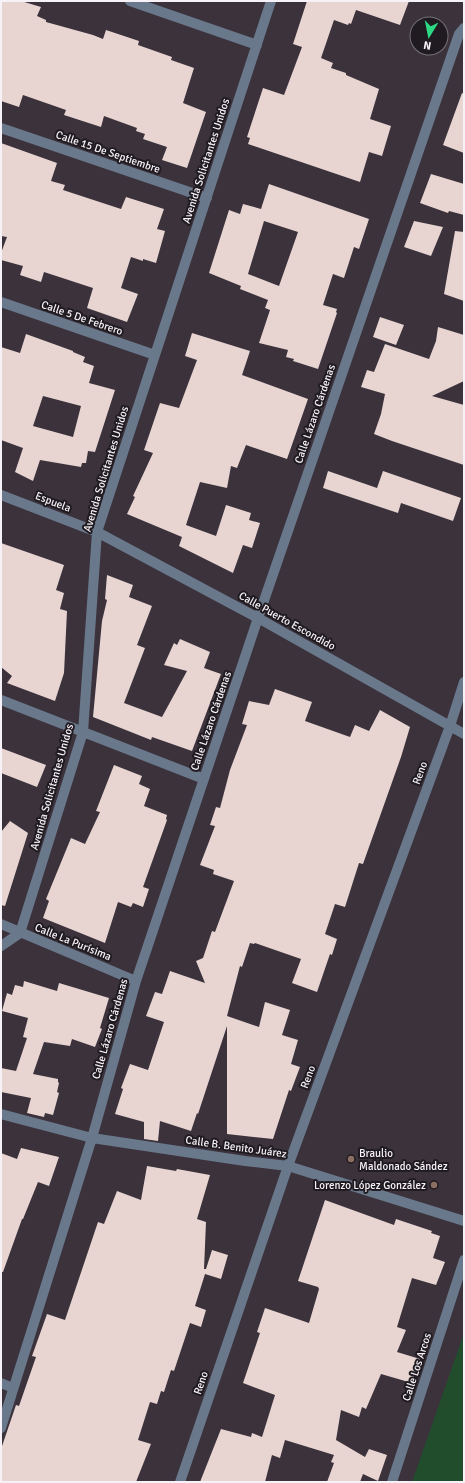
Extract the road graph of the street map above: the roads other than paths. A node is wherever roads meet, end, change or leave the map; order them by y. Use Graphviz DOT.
graph roads {
  1 [pos="130,1"];
  2 [pos="271,1"];
  3 [pos="464,28"];
  4 [pos="257,45"];
  5 [pos="1,128"];
  6 [pos="207,198"];
  7 [pos="1,302"];
  8 [pos="155,355"];
  9 [pos="1,495"];
  10 [pos="97,532"];
  11 [pos="258,618"];
  12 [pos="464,682"];
  13 [pos="1,700"];
  14 [pos="450,726"];
  15 [pos="83,732"];
  16 [pos="464,734"];
  17 [pos="204,779"];
  18 [pos="1,924"];
  19 [pos="20,933"];
  20 [pos="1,946"];
  21 [pos="136,981"];
  22 [pos="1,1114"];
  23 [pos="92,1138"];
  24 [pos="288,1166"];
  25 [pos="464,1221"];
  26 [pos="464,1260"];
  27 [pos="1,1382"];
  28 [pos="13,1388"];
  29 [pos="1,1428"];
  30 [pos="180,1482"];
  31 [pos="392,1482"];
  1 -- 4 [label="street"];
  2 -- 4 [label="street, Avenida Solicitantes Unidos"];
  3 -- 11 [label="street, Calle Lázaro Cárdenas"];
  4 -- 6 [label="street, Avenida Solicitantes Unidos"];
  5 -- 6 [label="street, Calle 15 De Septiembre"];
  6 -- 8 [label="street, Avenida Solicitantes Unidos"];
  7 -- 8 [label="street, Calle 5 De Febrero"];
  8 -- 10 [label="street, Avenida Solicitantes Unidos"];
  9 -- 10 [label="street, Espuela"];
  10 -- 11 [label="street, Calle Puerto Escondido"];
  10 -- 15 [label="street, Avenida Solicitantes Unidos"];
  11 -- 14 [label="street, Calle Puerto Escondido"];
  11 -- 17 [label="street, Calle Lázaro Cárdenas"];
  12 -- 14 [label="street, Reno"];
  13 -- 15 [label="street"];
  14 -- 16 [label="street, Calle Puerto Escondido"];
  14 -- 24 [label="street, Reno"];
  15 -- 17 [label="street"];
  15 -- 19 [label="street, Avenida Solicitantes Unidos"];
  17 -- 21 [label="street, Calle Lázaro Cárdenas"];
  18 -- 19 [label="street, Calle La Purísima"];
  19 -- 20 [label="street"];
  19 -- 21 [label="street, Calle La Purísima"];
  21 -- 23 [label="street, Calle Lázaro Cárdenas"];
  22 -- 23 [label="street, Calle B. Benito Juárez"];
  23 -- 24 [label="street, Calle B. Benito Juárez"];
  23 -- 28 [label="street, Calle Lázaro Cárdenas"];
  24 -- 25 [label="street, Calle B. Benito Juárez"];
  24 -- 30 [label="street, Reno"];
  26 -- 31 [label="street, Calle Los Arcos"];
  27 -- 28 [label="street"];
  28 -- 29 [label="street, Calle Lázaro Cárdenas"];
}
